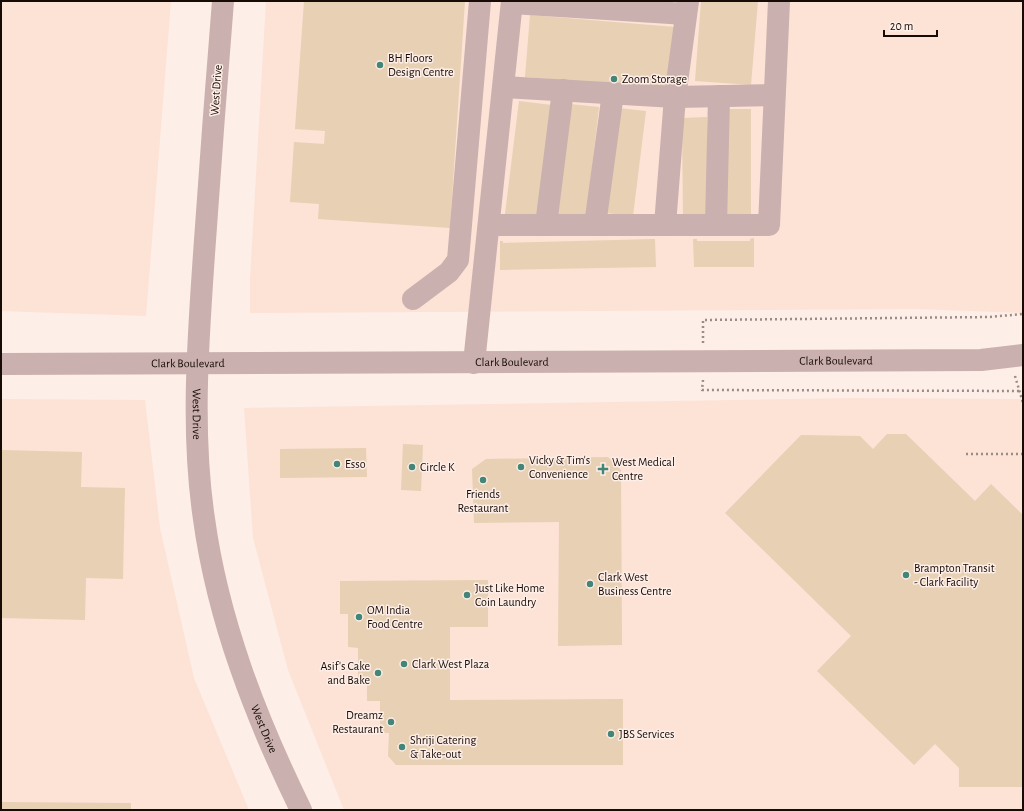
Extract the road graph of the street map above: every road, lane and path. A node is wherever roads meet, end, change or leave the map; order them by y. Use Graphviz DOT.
graph roads {
  1 [pos="223,1"];
  2 [pos="480,1"];
  3 [pos="779,1"];
  4 [pos="512,2"];
  5 [pos="687,7"];
  6 [pos="504,87"];
  7 [pos="563,90"];
  8 [pos="613,93"];
  9 [pos="774,95"];
  10 [pos="675,96"];
  11 [pos="719,96"];
  12 [pos="546,225"];
  13 [pos="595,225"];
  14 [pos="665,225"];
  15 [pos="716,225"];
  16 [pos="490,226"];
  17 [pos="413,299"];
  18 [pos="1023,314"];
  19 [pos="703,320"];
  20 [pos="1017,355"];
  21 [pos="474,363"];
  22 [pos="1,364"];
  23 [pos="196,364"];
  24 [pos="702,390"];
  25 [pos="1019,391"];
  26 [pos="1023,391"];
  27 [pos="1023,403"];
  28 [pos="966,454"];
  29 [pos="1023,454"];
  30 [pos="301,810"];
  1 -- 23 [label="street, West Drive"];
  2 -- 17 [label="street"];
  3 -- 9 [label="street"];
  4 -- 5 [label="street"];
  4 -- 6 [label="street"];
  5 -- 10 [label="street"];
  6 -- 7 [label="street"];
  6 -- 16 [label="street"];
  7 -- 8 [label="street"];
  7 -- 12 [label="street"];
  8 -- 10 [label="street"];
  8 -- 13 [label="street"];
  9 -- 11 [label="street"];
  9 -- 15 [label="street"];
  10 -- 11 [label="street"];
  10 -- 14 [label="street"];
  11 -- 15 [label="street"];
  12 -- 13 [label="street"];
  12 -- 16 [label="street"];
  13 -- 14 [label="street"];
  14 -- 15 [label="street"];
  16 -- 21 [label="street"];
  18 -- 19 [label="path"];
  20 -- 21 [label="street, Clark Boulevard"];
  20 -- 25 [label="path"];
  21 -- 23 [label="street, Clark Boulevard"];
  22 -- 23 [label="street, Clark Boulevard"];
  23 -- 30 [label="street, West Drive"];
  24 -- 25 [label="path"];
  25 -- 26 [label="path"];
  25 -- 27 [label="path"];
  28 -- 29 [label="path"];
}
